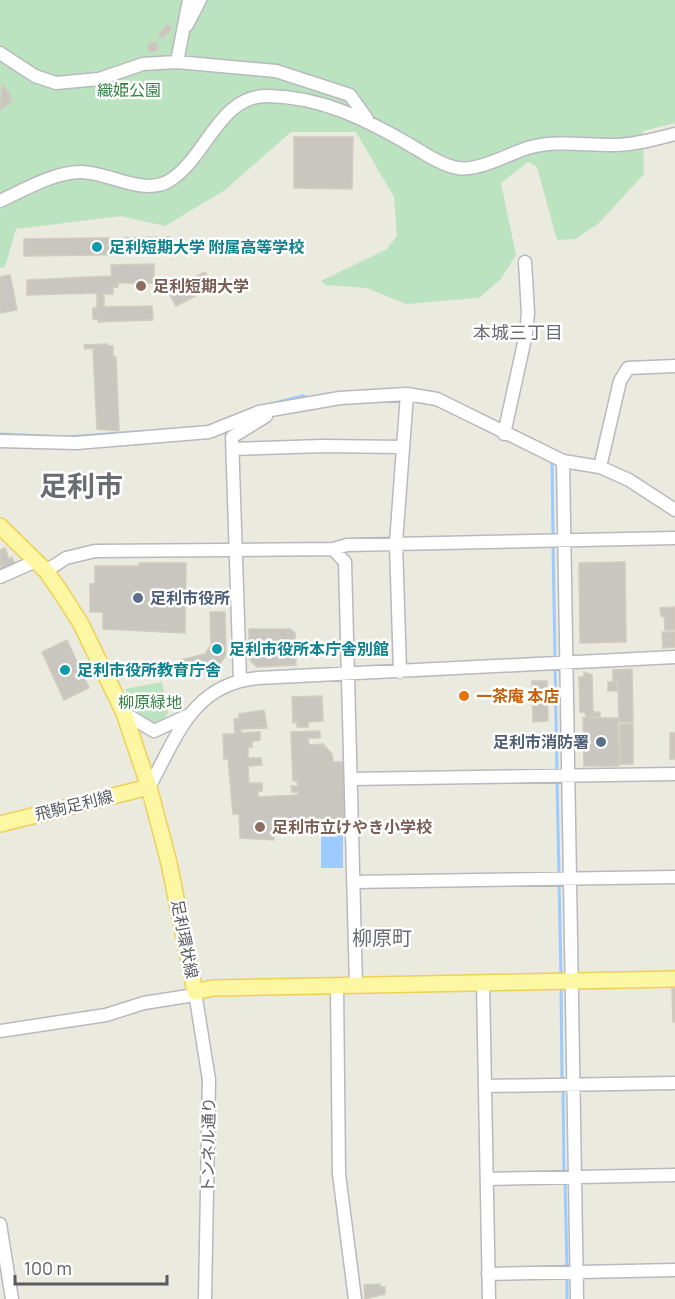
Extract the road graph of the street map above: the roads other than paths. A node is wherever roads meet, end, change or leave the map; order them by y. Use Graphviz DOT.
graph roads {
  1 [pos="189,0"];
  2 [pos="200,0"];
  3 [pos="184,28"];
  4 [pos="0,53"];
  5 [pos="177,62"];
  6 [pos="367,120"];
  7 [pos="675,134"];
  8 [pos="0,201"];
  9 [pos="525,262"];
  10 [pos="675,366"];
  11 [pos="407,394"];
  12 [pos="278,408"];
  13 [pos="504,434"];
  14 [pos="0,441"];
  15 [pos="403,447"];
  16 [pos="233,449"];
  17 [pos="563,461"];
  18 [pos="600,468"];
  19 [pos="675,510"];
  20 [pos="0,526"];
  21 [pos="675,538"];
  22 [pos="565,539"];
  23 [pos="396,543"];
  24 [pos="333,549"];
  25 [pos="235,552"];
  26 [pos="41,566"];
  27 [pos="0,577"];
  28 [pos="675,657"];
  29 [pos="567,663"];
  30 [pos="400,672"];
  31 [pos="349,674"];
  32 [pos="240,681"];
  33 [pos="124,713"];
  34 [pos="190,714"];
  35 [pos="675,774"];
  36 [pos="570,776"];
  37 [pos="351,779"];
  38 [pos="149,787"];
  39 [pos="0,824"];
  40 [pos="675,877"];
  41 [pos="571,878"];
  42 [pos="353,882"];
  43 [pos="675,979"];
  44 [pos="571,981"];
  45 [pos="483,983"];
  46 [pos="337,986"];
  47 [pos="356,986"];
  48 [pos="195,992"];
  49 [pos="0,1031"];
  50 [pos="675,1083"];
  51 [pos="573,1084"];
  52 [pos="485,1086"];
  53 [pos="675,1175"];
  54 [pos="575,1177"];
  55 [pos="487,1179"];
  56 [pos="0,1224"];
  57 [pos="675,1270"];
  58 [pos="576,1272"];
  59 [pos="488,1274"];
  60 [pos="8,1295"];
  61 [pos="206,1299"];
  62 [pos="355,1299"];
  63 [pos="489,1299"];
  64 [pos="577,1299"];
  1 -- 3 [label="street"];
  2 -- 3 [label="street"];
  3 -- 5 [label="street"];
  4 -- 5 [label="street"];
  5 -- 6 [label="street"];
  6 -- 7 [label="street"];
  6 -- 8 [label="street"];
  9 -- 13 [label="street"];
  10 -- 18 [label="street"];
  11 -- 12 [label="street"];
  11 -- 13 [label="street"];
  11 -- 15 [label="street"];
  12 -- 14 [label="street"];
  12 -- 16 [label="street"];
  13 -- 17 [label="street"];
  15 -- 16 [label="street"];
  15 -- 23 [label="street"];
  16 -- 25 [label="street"];
  17 -- 18 [label="street"];
  17 -- 22 [label="street"];
  18 -- 19 [label="street"];
  20 -- 26 [label="main road, 足利環状線"];
  21 -- 22 [label="street"];
  22 -- 23 [label="street"];
  22 -- 29 [label="street"];
  23 -- 24 [label="street"];
  23 -- 30 [label="street"];
  24 -- 25 [label="street"];
  24 -- 31 [label="street"];
  25 -- 26 [label="street"];
  25 -- 32 [label="street"];
  26 -- 27 [label="street"];
  26 -- 33 [label="main road, 足利環状線"];
  28 -- 29 [label="street"];
  29 -- 30 [label="street"];
  29 -- 36 [label="street"];
  30 -- 31 [label="street"];
  31 -- 32 [label="street"];
  31 -- 37 [label="street"];
  32 -- 34 [label="street"];
  33 -- 34 [label="street"];
  33 -- 38 [label="main road, 足利環状線"];
  34 -- 38 [label="street"];
  35 -- 36 [label="street"];
  36 -- 37 [label="street"];
  36 -- 41 [label="street"];
  37 -- 42 [label="street"];
  38 -- 39 [label="main road, 飛駒足利線"];
  38 -- 48 [label="main road, 足利環状線"];
  40 -- 41 [label="street"];
  41 -- 42 [label="street"];
  41 -- 44 [label="street"];
  42 -- 47 [label="street"];
  43 -- 44 [label="main road, 足利環状線"];
  44 -- 45 [label="main road, 足利環状線"];
  44 -- 51 [label="street"];
  45 -- 47 [label="main road, 足利環状線"];
  45 -- 52 [label="street"];
  46 -- 47 [label="main road, 足利環状線"];
  46 -- 48 [label="main road, 足利環状線"];
  46 -- 62 [label="street"];
  48 -- 49 [label="street"];
  48 -- 61 [label="street, トンネル通り"];
  50 -- 51 [label="street"];
  51 -- 52 [label="street"];
  51 -- 54 [label="street"];
  52 -- 55 [label="street"];
  53 -- 54 [label="street"];
  54 -- 55 [label="street"];
  54 -- 58 [label="street"];
  55 -- 59 [label="street"];
  56 -- 60 [label="street"];
  57 -- 58 [label="street"];
  58 -- 59 [label="street"];
  58 -- 64 [label="street"];
  59 -- 63 [label="street"];
}
